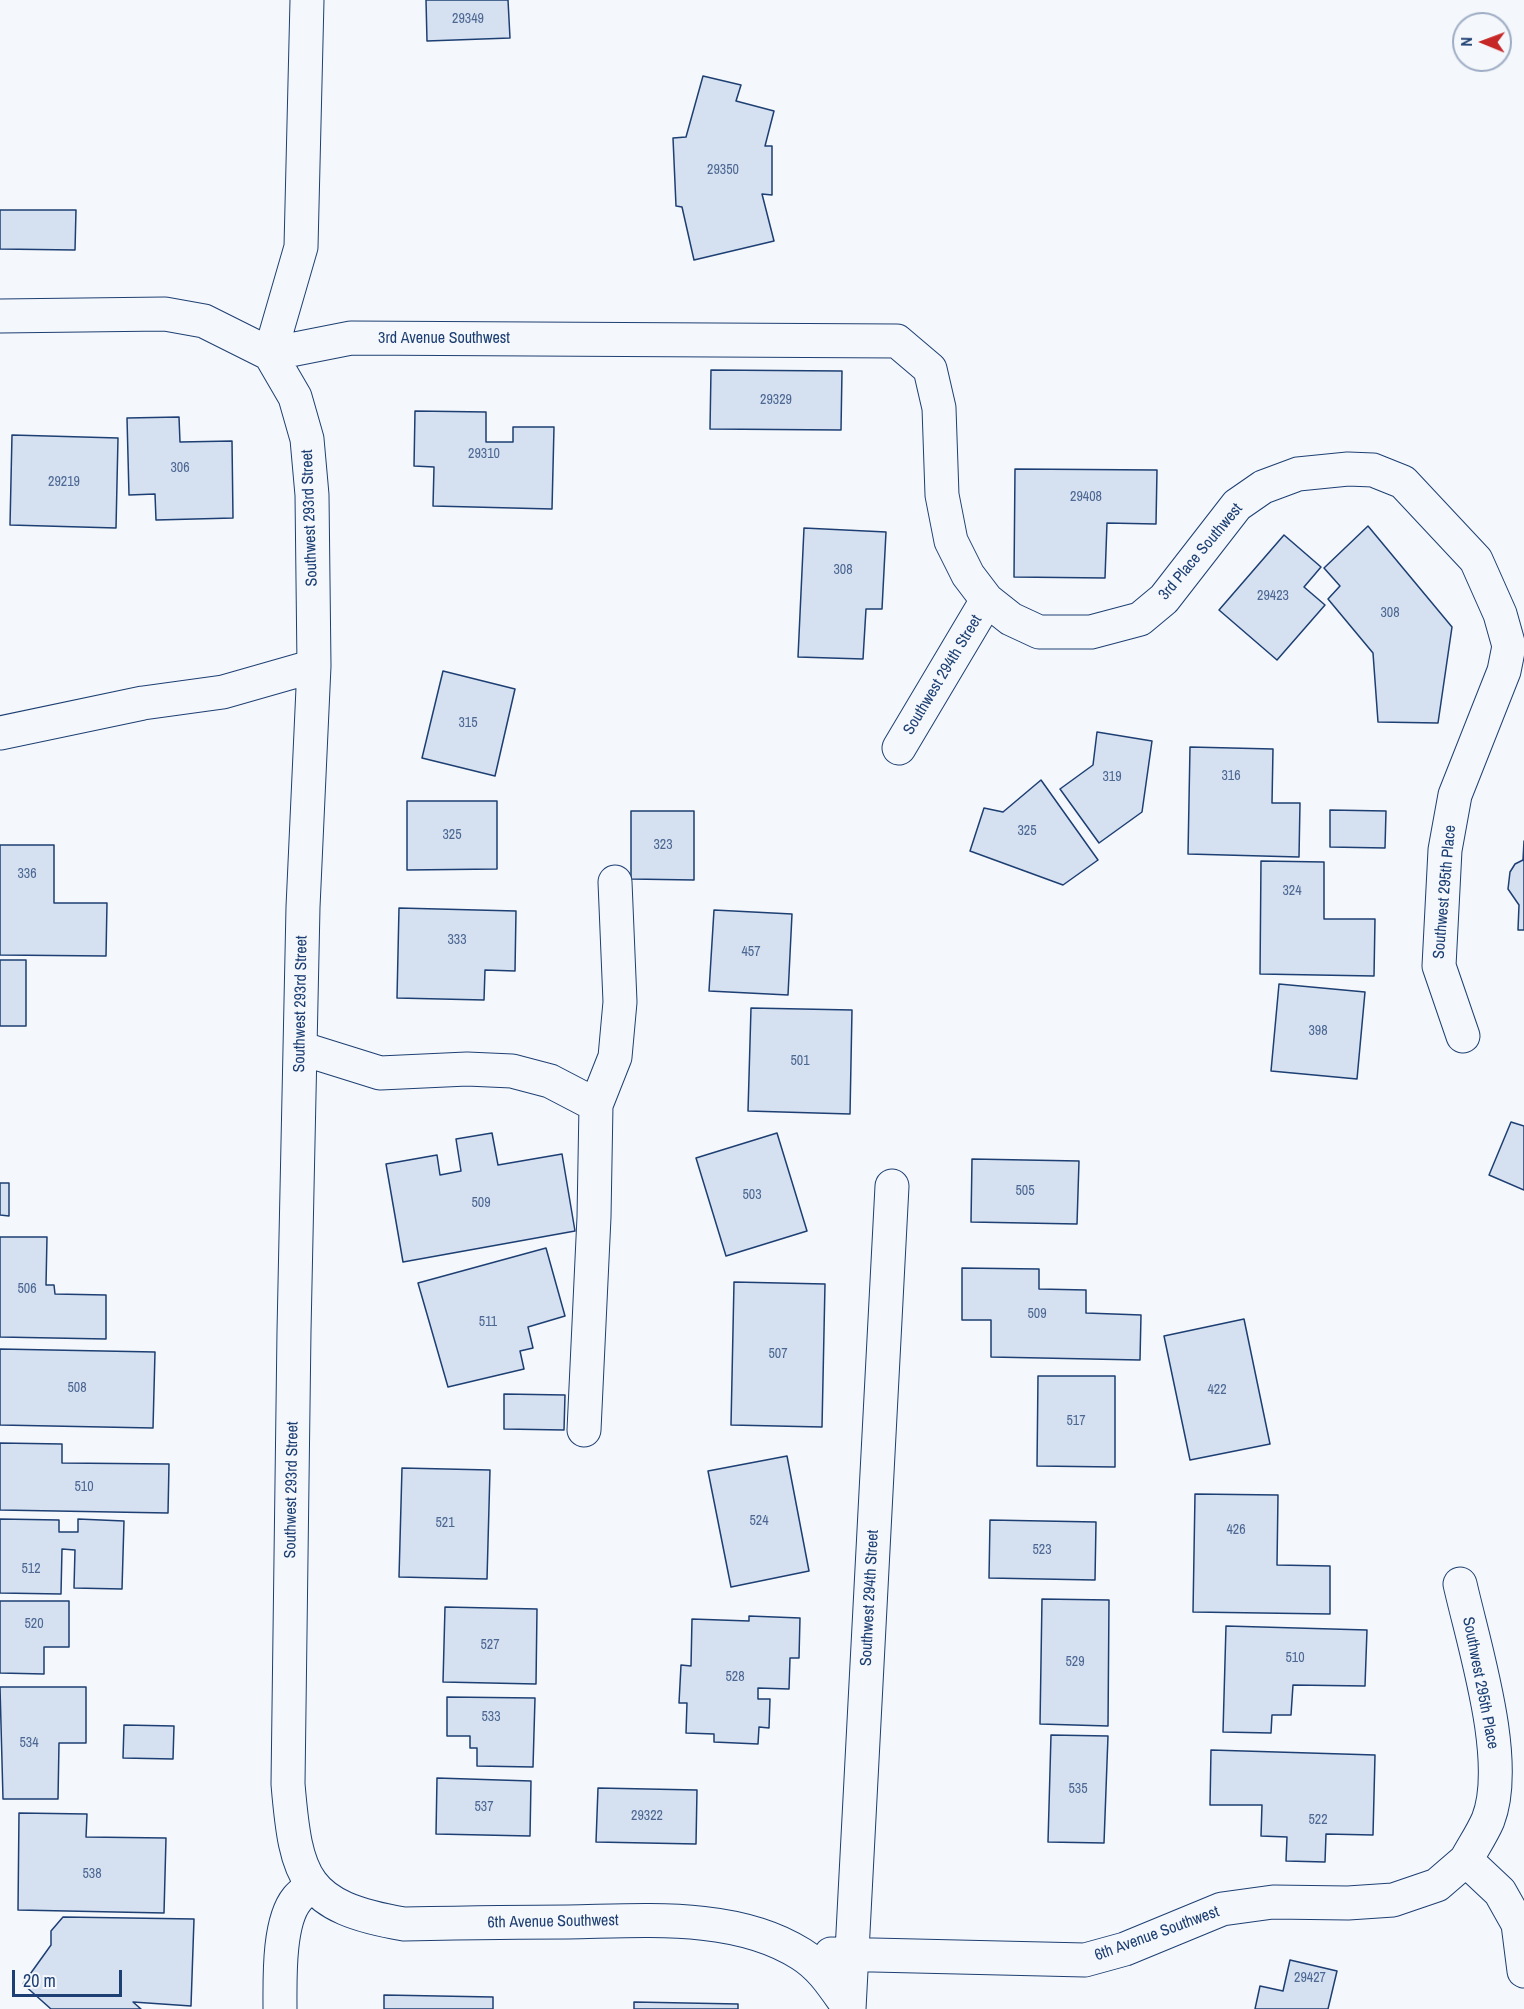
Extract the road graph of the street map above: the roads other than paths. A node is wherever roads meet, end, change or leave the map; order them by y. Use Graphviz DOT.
graph roads {
  1 [pos="307,0"];
  2 [pos="0,316"];
  3 [pos="897,341"];
  4 [pos="270,354"];
  5 [pos="987,600"];
  6 [pos="1509,646"];
  7 [pos="314,666"];
  8 [pos="0,733"];
  9 [pos="899,748"];
  10 [pos="615,882"];
  11 [pos="1463,1036"];
  12 [pos="300,1048"];
  13 [pos="596,1105"];
  14 [pos="892,1186"];
  15 [pos="584,1430"];
  16 [pos="1460,1584"];
  17 [pos="1466,1860"];
  18 [pos="311,1886"];
  19 [pos="800,1953"];
  20 [pos="852,1954"];
  21 [pos="1524,1971"];
  22 [pos="849,2008"];
  23 [pos="280,2009"];
  1 -- 4 [label="street"];
  2 -- 4 [label="street"];
  3 -- 4 [label="street, 3rd Avenue Southwest"];
  3 -- 5 [label="street, Southwest 294th Street"];
  4 -- 7 [label="street, Southwest 293rd Street"];
  5 -- 6 [label="street, 3rd Place Southwest"];
  5 -- 9 [label="street, Southwest 294th Street"];
  6 -- 11 [label="street, Southwest 295th Place"];
  7 -- 8 [label="street"];
  7 -- 12 [label="street, Southwest 293rd Street"];
  10 -- 13 [label="street"];
  12 -- 13 [label="street"];
  12 -- 18 [label="street, Southwest 293rd Street"];
  13 -- 15 [label="street"];
  14 -- 20 [label="street, Southwest 294th Street"];
  16 -- 17 [label="street, Southwest 295th Place"];
  17 -- 20 [label="street, 6th Avenue Southwest"];
  17 -- 21 [label="street"];
  18 -- 19 [label="street, 6th Avenue Southwest"];
  18 -- 23 [label="street"];
  19 -- 20 [label="street, 6th Avenue Southwest"];
  19 -- 22 [label="street, 6th Avenue Southwest"];
  20 -- 22 [label="street, Southwest 294th Street"];
}
